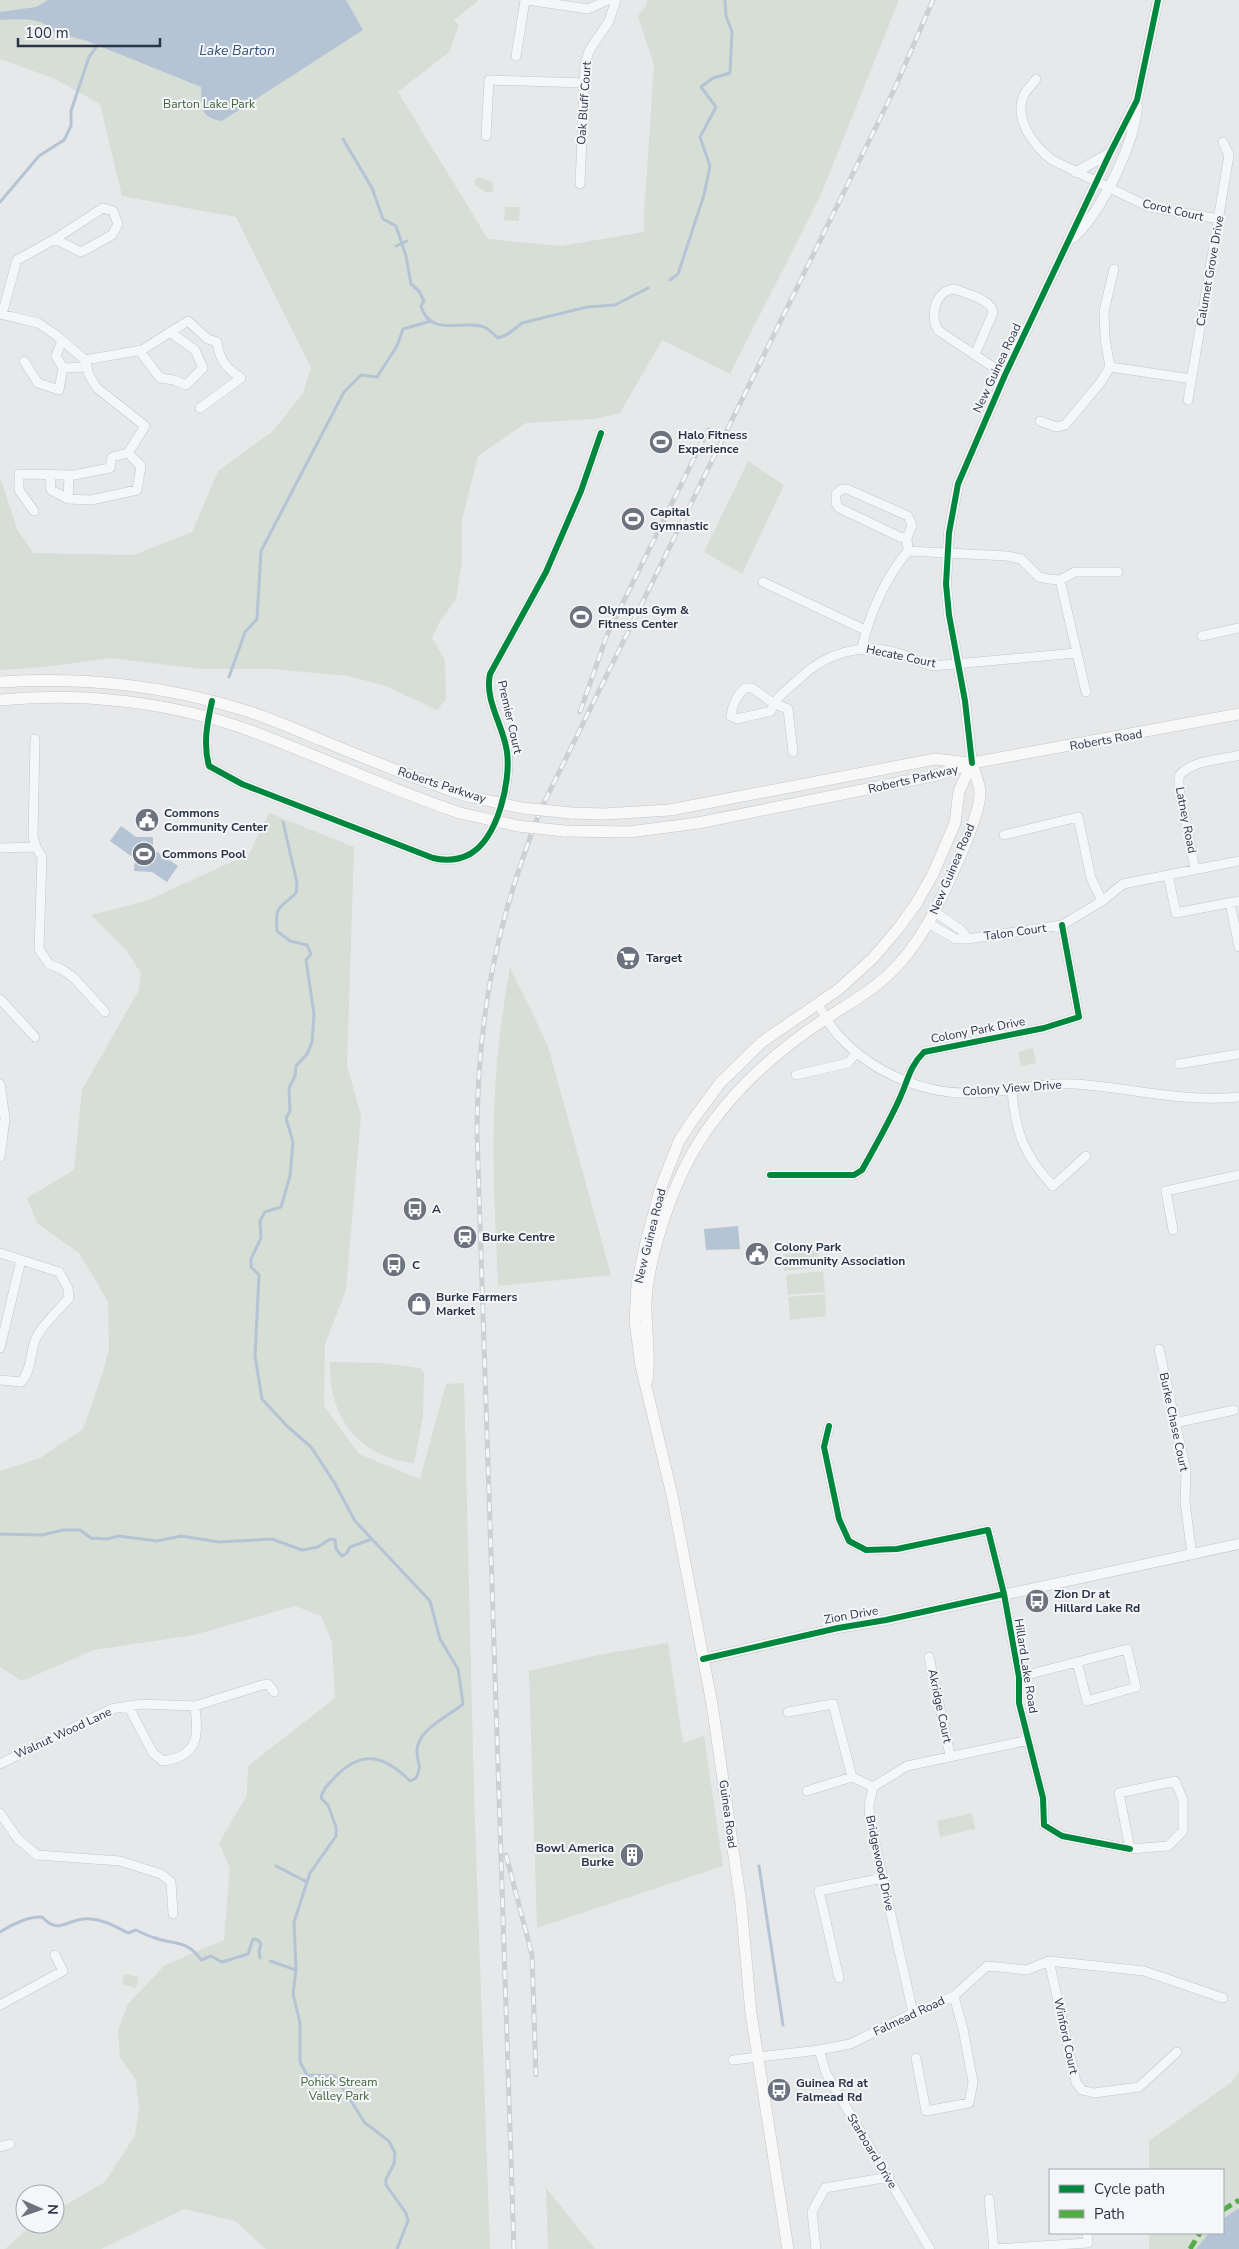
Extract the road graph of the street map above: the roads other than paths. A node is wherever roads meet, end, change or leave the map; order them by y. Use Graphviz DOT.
graph roads {
  1 [pos="526,0"];
  2 [pos="608,0"];
  3 [pos="616,0"];
  4 [pos="1158,0"];
  5 [pos="516,56"];
  6 [pos="1036,79"];
  7 [pos="584,83"];
  8 [pos="1137,100"];
  9 [pos="486,136"];
  10 [pos="1223,142"];
  11 [pos="1110,153"];
  12 [pos="1076,172"];
  13 [pos="1098,182"];
  14 [pos="580,184"];
  15 [pos="1109,188"];
  16 [pos="1219,219"];
  17 [pos="55,239"];
  18 [pos="1069,242"];
  19 [pos="1114,269"];
  20 [pos="1,314"];
  21 [pos="170,332"];
  22 [pos="62,340"];
  23 [pos="139,350"];
  24 [pos="975,354"];
  25 [pos="24,361"];
  26 [pos="86,364"];
  27 [pos="1110,367"];
  28 [pos="63,368"];
  29 [pos="1005,376"];
  30 [pos="1192,379"];
  31 [pos="1188,400"];
  32 [pos="200,408"];
  33 [pos="1040,421"];
  34 [pos="601,433"];
  35 [pos="128,453"];
  36 [pos="50,475"];
  37 [pos="69,475"];
  38 [pos="68,499"];
  39 [pos="34,511"];
  40 [pos="907,538"];
  41 [pos="908,551"];
  42 [pos="947,554"];
  43 [pos="1118,572"];
  44 [pos="1060,580"];
  45 [pos="763,582"];
  46 [pos="1239,628"];
  47 [pos="865,630"];
  48 [pos="1202,636"];
  49 [pos="862,648"];
  50 [pos="1076,653"];
  51 [pos="958,663"];
  52 [pos="0,682"];
  53 [pos="1086,692"];
  54 [pos="0,700"];
  55 [pos="212,701"];
  56 [pos="773,703"];
  57 [pos="1239,714"];
  58 [pos="208,718"];
  59 [pos="35,739"];
  60 [pos="793,752"];
  61 [pos="1239,755"];
  62 [pos="972,763"];
  63 [pos="1004,835"];
  64 [pos="0,848"];
  65 [pos="36,848"];
  66 [pos="1239,861"];
  67 [pos="1196,869"];
  68 [pos="1168,875"];
  69 [pos="1102,901"];
  70 [pos="1235,902"];
  71 [pos="935,912"];
  72 [pos="928,923"];
  73 [pos="1062,925"];
  74 [pos="968,939"];
  75 [pos="1239,947"];
  76 [pos="0,999"];
  77 [pos="818,1004"];
  78 [pos="105,1012"];
  79 [pos="826,1018"];
  80 [pos="35,1037"];
  81 [pos="856,1053"];
  82 [pos="1239,1054"];
  83 [pos="1179,1064"];
  84 [pos="796,1075"];
  85 [pos="907,1083"];
  86 [pos="0,1084"];
  87 [pos="1012,1090"];
  88 [pos="1239,1097"];
  89 [pos="1086,1156"];
  90 [pos="0,1157"];
  91 [pos="770,1175"];
  92 [pos="1239,1175"];
  93 [pos="1173,1230"];
  94 [pos="0,1253"];
  95 [pos="22,1260"];
  96 [pos="640,1320"];
  97 [pos="0,1348"];
  98 [pos="1159,1349"];
  99 [pos="0,1380"];
  100 [pos="646,1383"];
  101 [pos="1234,1410"];
  102 [pos="1175,1423"];
  103 [pos="829,1426"];
  104 [pos="1239,1544"];
  105 [pos="1192,1555"];
  106 [pos="1004,1594"];
  107 [pos="929,1657"];
  108 [pos="703,1658"];
  109 [pos="1077,1662"];
  110 [pos="1019,1678"];
  111 [pos="274,1692"];
  112 [pos="128,1706"];
  113 [pos="195,1706"];
  114 [pos="788,1712"];
  115 [pos="1029,1740"];
  116 [pos="950,1755"];
  117 [pos="0,1764"];
  118 [pos="852,1777"];
  119 [pos="873,1787"];
  120 [pos="807,1791"];
  121 [pos="0,1813"];
  122 [pos="1130,1849"];
  123 [pos="883,1878"];
  124 [pos="173,1914"];
  125 [pos="55,1955"];
  126 [pos="1049,1961"];
  127 [pos="839,1978"];
  128 [pos="954,1996"];
  129 [pos="1223,1998"];
  130 [pos="0,2005"];
  131 [pos="914,2013"];
  132 [pos="819,2050"];
  133 [pos="1177,2052"];
  134 [pos="760,2058"];
  135 [pos="916,2058"];
  136 [pos="733,2060"];
  137 [pos="10,2144"];
  138 [pos="0,2147"];
  139 [pos="889,2177"];
  140 [pos="989,2199"];
  141 [pos="1087,2234"];
  142 [pos="788,2249"];
  143 [pos="816,2249"];
  144 [pos="930,2249"];
  145 [pos="994,2249"];
  1 -- 2 [label="street"];
  1 -- 5 [label="street"];
  3 -- 7 [label="street, Oak Bluff Court"];
  4 -- 8 [label="street, New Guinea Road"];
  6 -- 12 [label="street, Corot Court"];
  7 -- 9 [label="street"];
  7 -- 14 [label="street, Oak Bluff Court"];
  8 -- 11 [label="street, New Guinea Road"];
  8 -- 15 [label="street, New Guinea Road"];
  10 -- 16 [label="street, Calumet Grove Drive"];
  11 -- 12 [label="street"];
  11 -- 13 [label="street, New Guinea Road"];
  12 -- 13 [label="street, Corot Court"];
  13 -- 15 [label="street, Corot Court"];
  13 -- 18 [label="street, New Guinea Road"];
  15 -- 16 [label="street, Corot Court"];
  15 -- 18 [label="street, New Guinea Road"];
  16 -- 30 [label="street, Calumet Grove Drive"];
  17 -- 17 [label="street"];
  17 -- 20 [label="street"];
  18 -- 29 [label="street, New Guinea Road"];
  19 -- 27 [label="street"];
  20 -- 22 [label="street"];
  21 -- 23 [label="street"];
  21 -- 23 [label="street"];
  21 -- 32 [label="street"];
  22 -- 26 [label="street"];
  22 -- 28 [label="street"];
  23 -- 26 [label="street"];
  24 -- 24 [label="street"];
  24 -- 29 [label="street"];
  25 -- 28 [label="street"];
  26 -- 28 [label="street"];
  26 -- 35 [label="street"];
  27 -- 30 [label="street"];
  27 -- 33 [label="street"];
  29 -- 42 [label="street, New Guinea Road"];
  30 -- 31 [label="street, Calumet Grove Drive"];
  34 -- 58 [label="street, Premier Court"];
  35 -- 37 [label="street"];
  35 -- 38 [label="street"];
  36 -- 37 [label="street"];
  36 -- 38 [label="street"];
  36 -- 39 [label="street"];
  37 -- 38 [label="street"];
  40 -- 40 [label="street"];
  40 -- 41 [label="street"];
  41 -- 42 [label="street"];
  41 -- 47 [label="street"];
  42 -- 44 [label="street"];
  42 -- 51 [label="street, New Guinea Road"];
  43 -- 44 [label="street"];
  44 -- 50 [label="street"];
  45 -- 47 [label="street"];
  46 -- 48 [label="street"];
  47 -- 49 [label="street"];
  49 -- 51 [label="street, Hecate Court"];
  49 -- 56 [label="street, Hecate Court"];
  50 -- 51 [label="street, Hecate Court"];
  50 -- 53 [label="street"];
  51 -- 62 [label="street, New Guinea Road"];
  52 -- 55 [label="main road, Roberts Parkway"];
  54 -- 58 [label="main road, Roberts Parkway"];
  55 -- 58 [label="street, Premier Court"];
  55 -- 62 [label="main road, Roberts Parkway, bridge"];
  56 -- 56 [label="street, Hecate Court"];
  56 -- 60 [label="street, Hecate Court"];
  57 -- 62 [label="main road, Roberts Road"];
  58 -- 62 [label="main road, Roberts Parkway, bridge"];
  59 -- 65 [label="street"];
  61 -- 67 [label="street, Latney Road"];
  62 -- 71 [label="main road, New Guinea Road"];
  62 -- 77 [label="main road, New Guinea Road"];
  63 -- 69 [label="street"];
  64 -- 65 [label="street"];
  65 -- 78 [label="street"];
  66 -- 67 [label="street, Latney Road"];
  67 -- 68 [label="street, Latney Road"];
  68 -- 69 [label="street, Latney Road"];
  68 -- 70 [label="street"];
  69 -- 73 [label="street, Talon Court"];
  70 -- 75 [label="street"];
  71 -- 72 [label="main road, New Guinea Road"];
  71 -- 74 [label="street, Talon Court"];
  72 -- 74 [label="street, Talon Court"];
  72 -- 79 [label="main road, New Guinea Road"];
  73 -- 74 [label="street, Talon Court"];
  73 -- 85 [label="street, Colony Park Drive"];
  76 -- 80 [label="street"];
  77 -- 79 [label="street, Colony View Drive"];
  77 -- 96 [label="main road, New Guinea Road"];
  79 -- 81 [label="street, Colony View Drive"];
  79 -- 96 [label="main road, New Guinea Road"];
  81 -- 84 [label="street"];
  81 -- 85 [label="street, Colony View Drive"];
  82 -- 83 [label="street"];
  85 -- 87 [label="street, Colony View Drive"];
  85 -- 91 [label="street, Colony Park Drive"];
  86 -- 90 [label="street"];
  87 -- 88 [label="street, Colony View Drive"];
  87 -- 89 [label="street"];
  92 -- 93 [label="street"];
  94 -- 95 [label="street"];
  95 -- 97 [label="street"];
  95 -- 99 [label="street"];
  96 -- 100 [label="main road, New Guinea Road"];
  98 -- 102 [label="street, Burke Chase Court"];
  100 -- 108 [label="main road, Guinea Road"];
  101 -- 102 [label="street"];
  102 -- 105 [label="street, Burke Chase Court"];
  103 -- 106 [label="street, Hillard Lake Road"];
  104 -- 105 [label="street, Zion Drive"];
  105 -- 106 [label="street, Zion Drive"];
  106 -- 108 [label="street, Zion Drive"];
  106 -- 110 [label="street, Hillard Lake Road"];
  107 -- 116 [label="street, Akridge Court"];
  108 -- 134 [label="main road, Guinea Road"];
  109 -- 109 [label="street"];
  109 -- 110 [label="street"];
  110 -- 115 [label="street, Hillard Lake Road"];
  111 -- 113 [label="street, Walnut Wood Lane"];
  112 -- 113 [label="street, Walnut Wood Lane"];
  112 -- 113 [label="street, Walnut Wood Lane"];
  112 -- 117 [label="street, Walnut Wood Lane"];
  114 -- 118 [label="street"];
  115 -- 116 [label="street"];
  115 -- 122 [label="street, Hillard Lake Road"];
  116 -- 119 [label="street"];
  118 -- 119 [label="street"];
  118 -- 120 [label="street"];
  119 -- 123 [label="street, Bridgewood Drive"];
  121 -- 124 [label="street"];
  122 -- 122 [label="street, Hillard Lake Road"];
  123 -- 127 [label="street"];
  123 -- 131 [label="street, Bridgewood Drive"];
  125 -- 130 [label="street"];
  126 -- 128 [label="street, Falmead Road"];
  126 -- 129 [label="street, Falmead Road"];
  126 -- 133 [label="street, Winford Court"];
  128 -- 131 [label="street, Falmead Road"];
  128 -- 135 [label="street"];
  131 -- 132 [label="street, Falmead Road"];
  132 -- 134 [label="street, Falmead Road"];
  132 -- 139 [label="street, Starboard Drive"];
  134 -- 136 [label="street, Falmead Road"];
  134 -- 142 [label="main road, Guinea Road"];
  137 -- 138 [label="street"];
  139 -- 143 [label="street"];
  139 -- 144 [label="street, Starboard Drive"];
  140 -- 145 [label="street"];
  141 -- 145 [label="street"];
}
